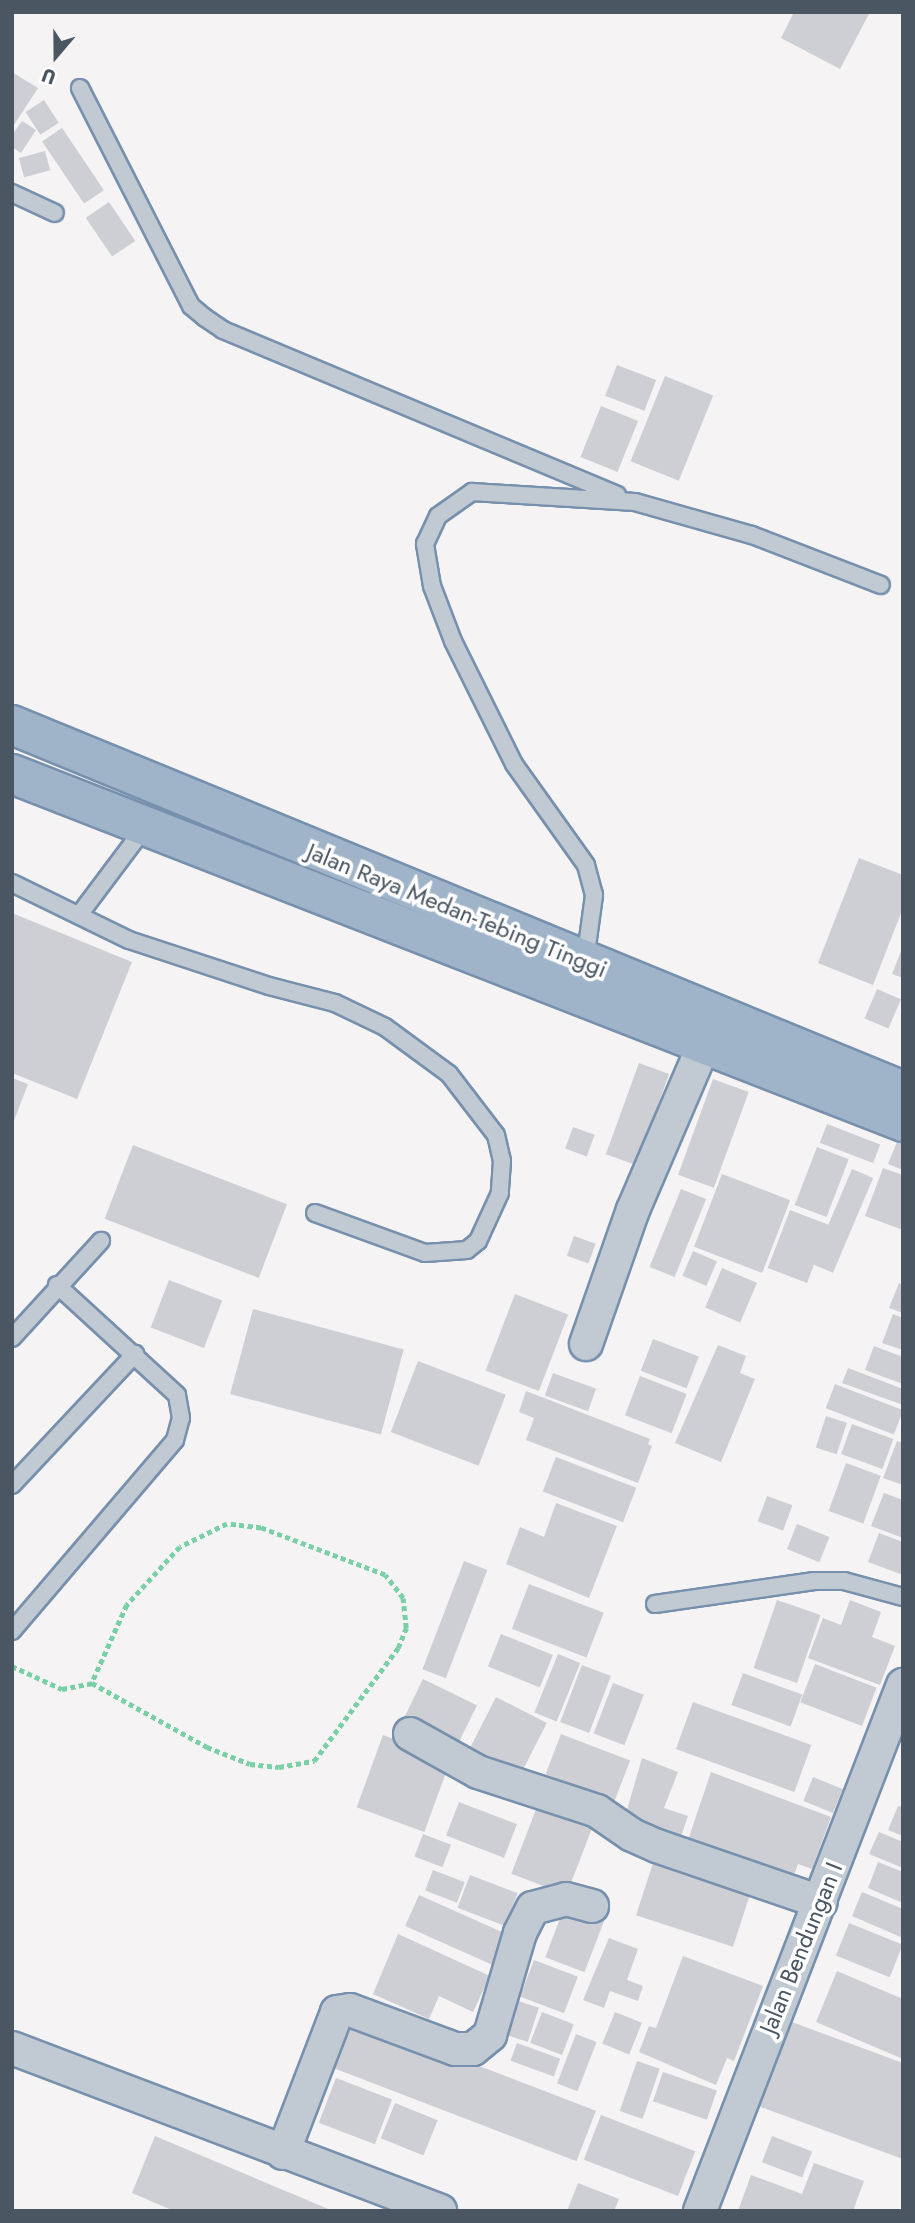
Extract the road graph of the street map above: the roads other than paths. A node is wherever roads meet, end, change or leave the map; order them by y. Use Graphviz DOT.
graph roads {
  1 [pos="80,88"];
  2 [pos="12,193"];
  3 [pos="55,213"];
  4 [pos="635,502"];
  5 [pos="881,584"];
  6 [pos="12,725"];
  7 [pos="12,774"];
  8 [pos="146,825"];
  9 [pos="12,883"];
  10 [pos="79,915"];
  11 [pos="585,963"];
  12 [pos="705,1042"];
  13 [pos="903,1091"];
  14 [pos="903,1122"];
  15 [pos="315,1213"];
  16 [pos="100,1241"];
  17 [pos="57,1285"];
  18 [pos="13,1336"];
  19 [pos="586,1344"];
  20 [pos="135,1354"];
  21 [pos="12,1485"];
  22 [pos="903,1597"];
  23 [pos="655,1604"];
  24 [pos="12,1631"];
  25 [pos="903,1685"];
  26 [pos="410,1734"];
  27 [pos="821,1902"];
  28 [pos="592,1906"];
  29 [pos="12,2048"];
  30 [pos="283,2153"];
  31 [pos="440,2211"];
  32 [pos="700,2211"];
  1 -- 4 [label="lane"];
  2 -- 3 [label="lane"];
  4 -- 5 [label="lane"];
  4 -- 11 [label="lane"];
  6 -- 11 [label="highway, Jalan Raya Medan-Tebing Tinggi"];
  7 -- 8 [label="highway, Jalan Raya Medan-Tebing Tinggi"];
  8 -- 10 [label="lane"];
  8 -- 12 [label="highway, Jalan Raya Medan-Tebing Tinggi"];
  9 -- 10 [label="lane"];
  10 -- 15 [label="lane"];
  11 -- 13 [label="highway, Jalan Raya Medan-Tebing Tinggi"];
  12 -- 14 [label="highway, Jalan Raya Medan-Tebing Tinggi"];
  12 -- 19 [label="street"];
  16 -- 17 [label="lane"];
  17 -- 18 [label="lane"];
  17 -- 20 [label="lane"];
  20 -- 21 [label="lane"];
  20 -- 24 [label="lane"];
  22 -- 23 [label="lane"];
  25 -- 27 [label="street, Jalan Bendungan I"];
  26 -- 27 [label="street"];
  27 -- 32 [label="street, Jalan Bendungan I"];
  28 -- 30 [label="street"];
  29 -- 30 [label="street"];
  30 -- 31 [label="street"];
}
